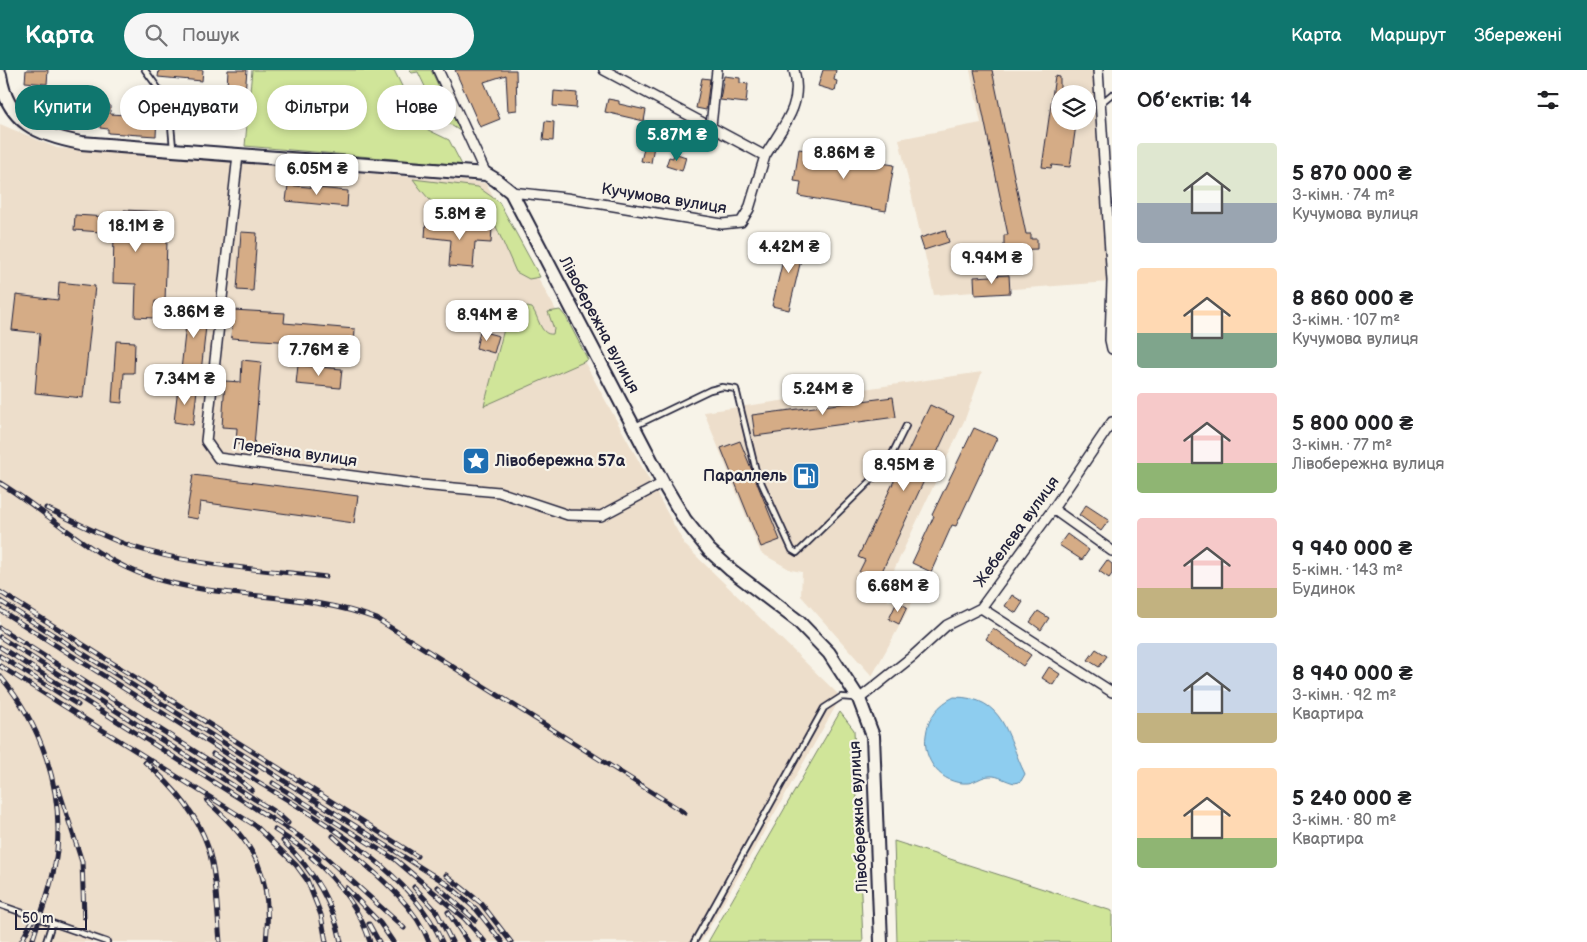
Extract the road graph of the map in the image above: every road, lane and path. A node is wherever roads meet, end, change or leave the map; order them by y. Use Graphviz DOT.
graph roads {
  1 [pos="146,70"];
  2 [pos="438,70"];
  3 [pos="604,70"];
  4 [pos="717,70"];
  5 [pos="794,70"];
  6 [pos="1098,70"];
  7 [pos="0,75"];
  8 [pos="1112,94"];
  9 [pos="1100,104"];
  10 [pos="711,126"];
  11 [pos="173,150"];
  12 [pos="238,155"];
  13 [pos="765,156"];
  14 [pos="486,174"];
  15 [pos="511,192"];
  16 [pos="1112,281"];
  17 [pos="1112,349"];
  18 [pos="1112,422"];
  19 [pos="634,426"];
  20 [pos="906,426"];
  21 [pos="663,483"];
  22 [pos="1054,509"];
  23 [pos="1112,551"];
  24 [pos="981,608"];
  25 [pos="1112,692"];
  26 [pos="859,699"];
  27 [pos="0,905"];
  28 [pos="52,923"];
  29 [pos="46,942"];
  30 [pos="107,942"];
  31 [pos="694,942"];
  32 [pos="881,942"];
  1 -- 11 [label="lane"];
  2 -- 14 [label="street"];
  3 -- 10 [label="street"];
  4 -- 10 [label="street"];
  5 -- 13 [label="street, Кучумова вулиця"];
  6 -- 9 [label="street"];
  7 -- 11 [label="main road"];
  8 -- 9 [label="lane"];
  9 -- 16 [label="street"];
  10 -- 13 [label="street"];
  11 -- 12 [label="main road"];
  12 -- 14 [label="main road"];
  12 -- 21 [label="street, Переїзна вулиця"];
  13 -- 15 [label="street, Кучумова вулиця"];
  14 -- 15 [label="main road, Лівобережна вулиця"];
  15 -- 19 [label="main road, Лівобережна вулиця"];
  16 -- 17 [label="street"];
  18 -- 22 [label="street, Жебелєва вулиця"];
  19 -- 20 [label="lane"];
  19 -- 21 [label="main road, Лівобережна вулиця"];
  21 -- 26 [label="main road, Лівобережна вулиця"];
  22 -- 23 [label="street"];
  22 -- 24 [label="street, Жебелєва вулиця"];
  24 -- 25 [label="street"];
  24 -- 26 [label="street, Жебелєва вулиця"];
  26 -- 31 [label="lane"];
  26 -- 32 [label="main road, Лівобережна вулиця"];
  27 -- 28 [label="lane"];
  28 -- 29 [label="lane"];
  28 -- 30 [label="lane"];
}
